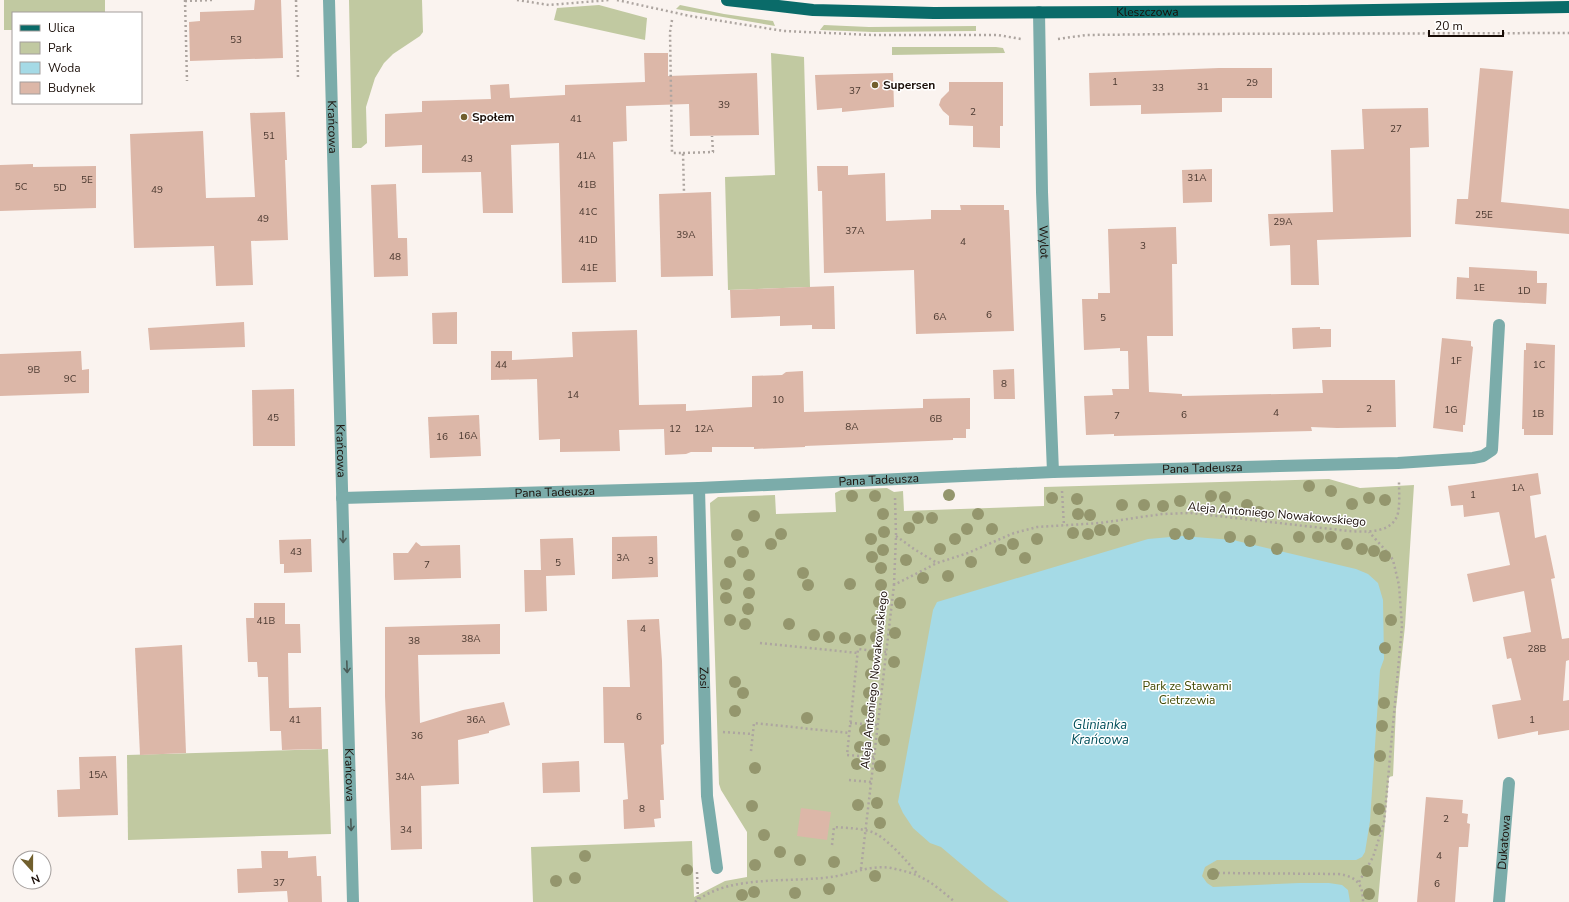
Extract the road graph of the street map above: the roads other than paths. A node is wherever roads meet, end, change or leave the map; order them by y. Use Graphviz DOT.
graph roads {
  1 [pos="329,0"];
  2 [pos="727,0"];
  3 [pos="1569,7"];
  4 [pos="1039,12"];
  5 [pos="1499,325"];
  6 [pos="1057,472"];
  7 [pos="699,488"];
  8 [pos="342,498"];
  9 [pos="1509,783"];
  10 [pos="717,868"];
  11 [pos="353,902"];
  12 [pos="1499,902"];
  1 -- 8 [label="street, Krańcowa"];
  2 -- 4 [label="main road, Kleszczowa"];
  3 -- 4 [label="main road, Kleszczowa"];
  4 -- 6 [label="street, Wylot"];
  5 -- 6 [label="street, Pana Tadeusza"];
  6 -- 7 [label="street, Pana Tadeusza"];
  7 -- 8 [label="street, Pana Tadeusza"];
  7 -- 10 [label="street, Zosi"];
  8 -- 11 [label="street, Krańcowa, one-way"];
  9 -- 12 [label="street, Dukatowa"];
}
